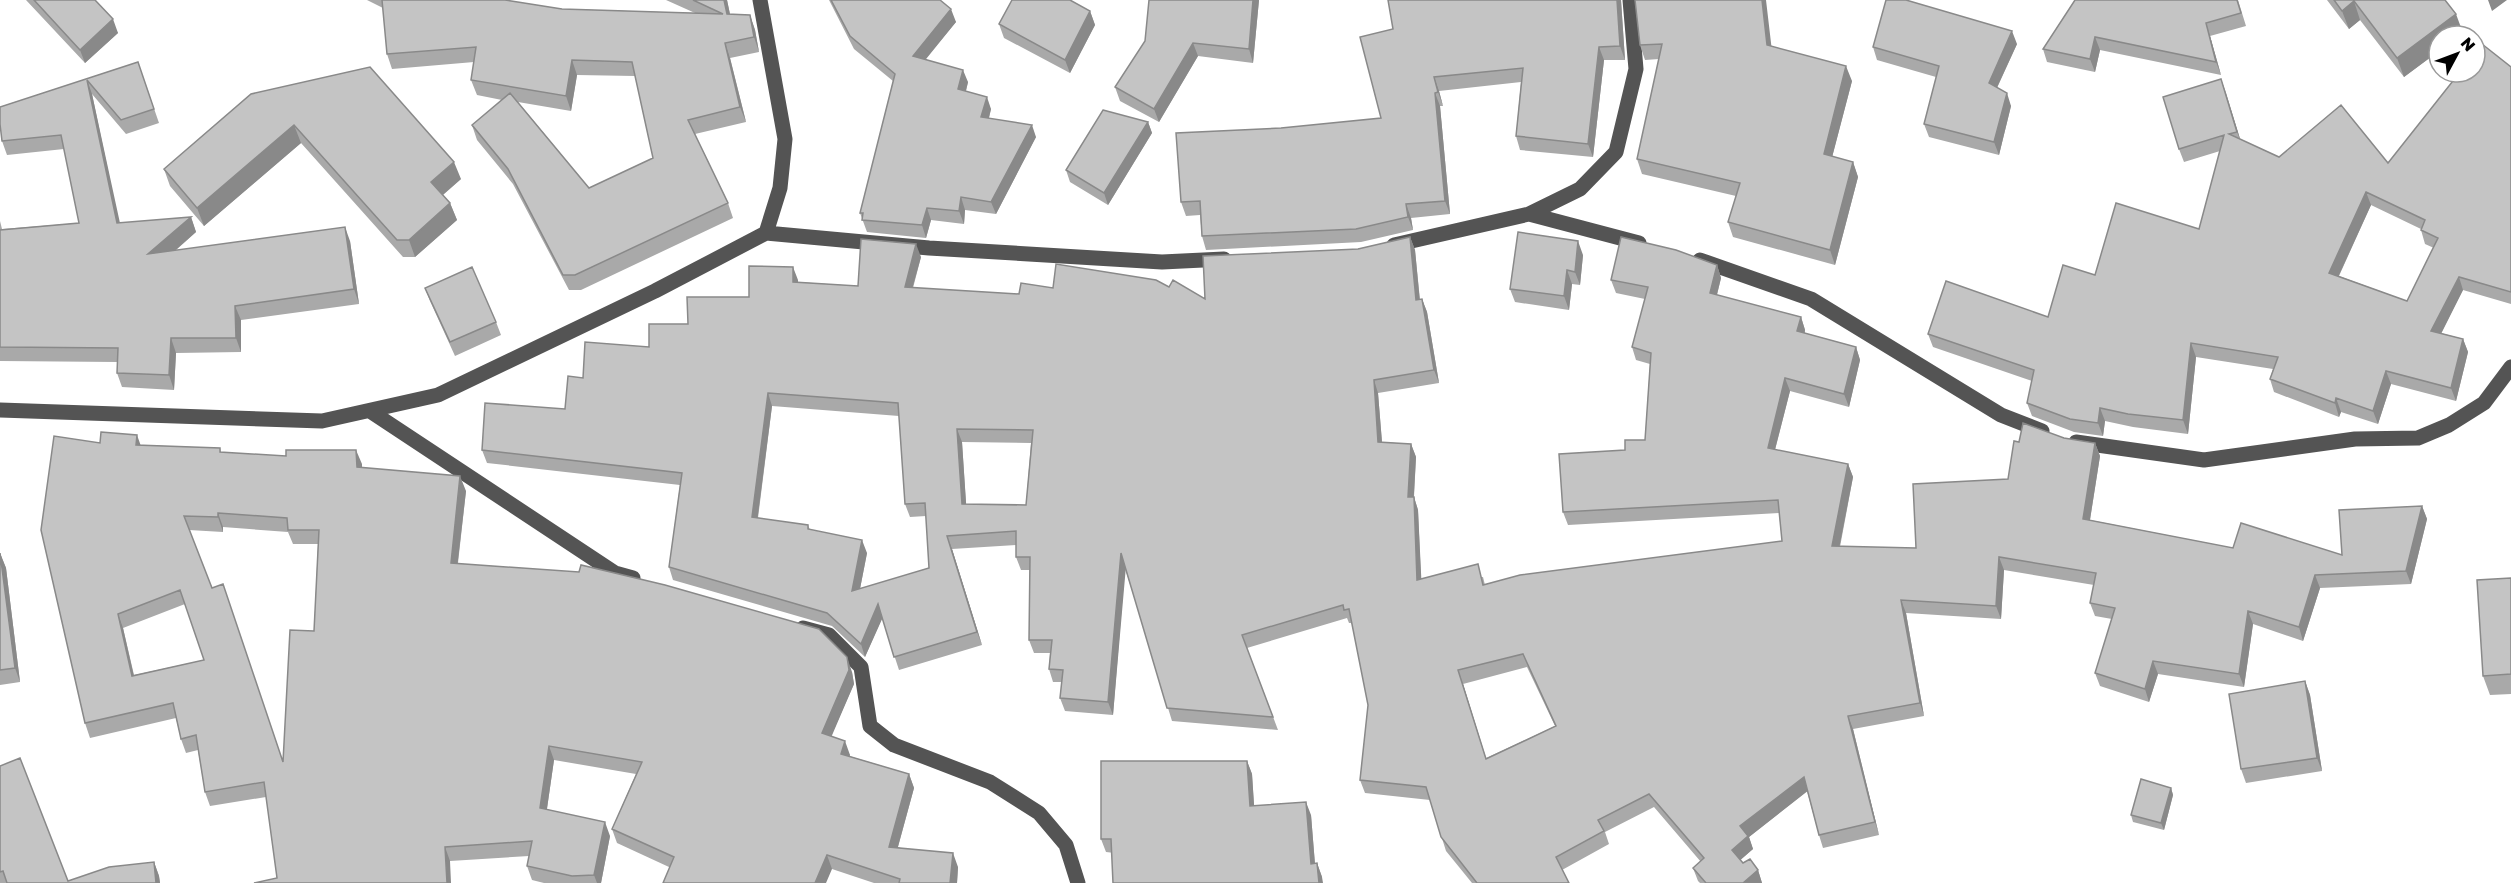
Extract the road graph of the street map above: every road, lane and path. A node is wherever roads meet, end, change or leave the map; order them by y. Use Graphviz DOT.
graph roads {
  1 [pos="760,0"];
  2 [pos="1629,0"];
  3 [pos="1529,214"];
  4 [pos="766,233"];
  5 [pos="1650,246"];
  6 [pos="1384,247"];
  7 [pos="1684,254"];
  8 [pos="1244,258"];
  9 [pos="2511,367"];
  10 [pos="0,410"];
  11 [pos="370,411"];
  12 [pos="649,583"];
  13 [pos="784,622"];
  14 [pos="1078,883"];
  1 -- 4 [label="street"];
  2 -- 3 [label="street"];
  3 -- 5 [label="street"];
  3 -- 6 [label="street"];
  4 -- 8 [label="street"];
  4 -- 11 [label="street"];
  7 -- 9 [label="street"];
  10 -- 11 [label="street"];
  11 -- 12 [label="street"];
  13 -- 14 [label="street"];
}
